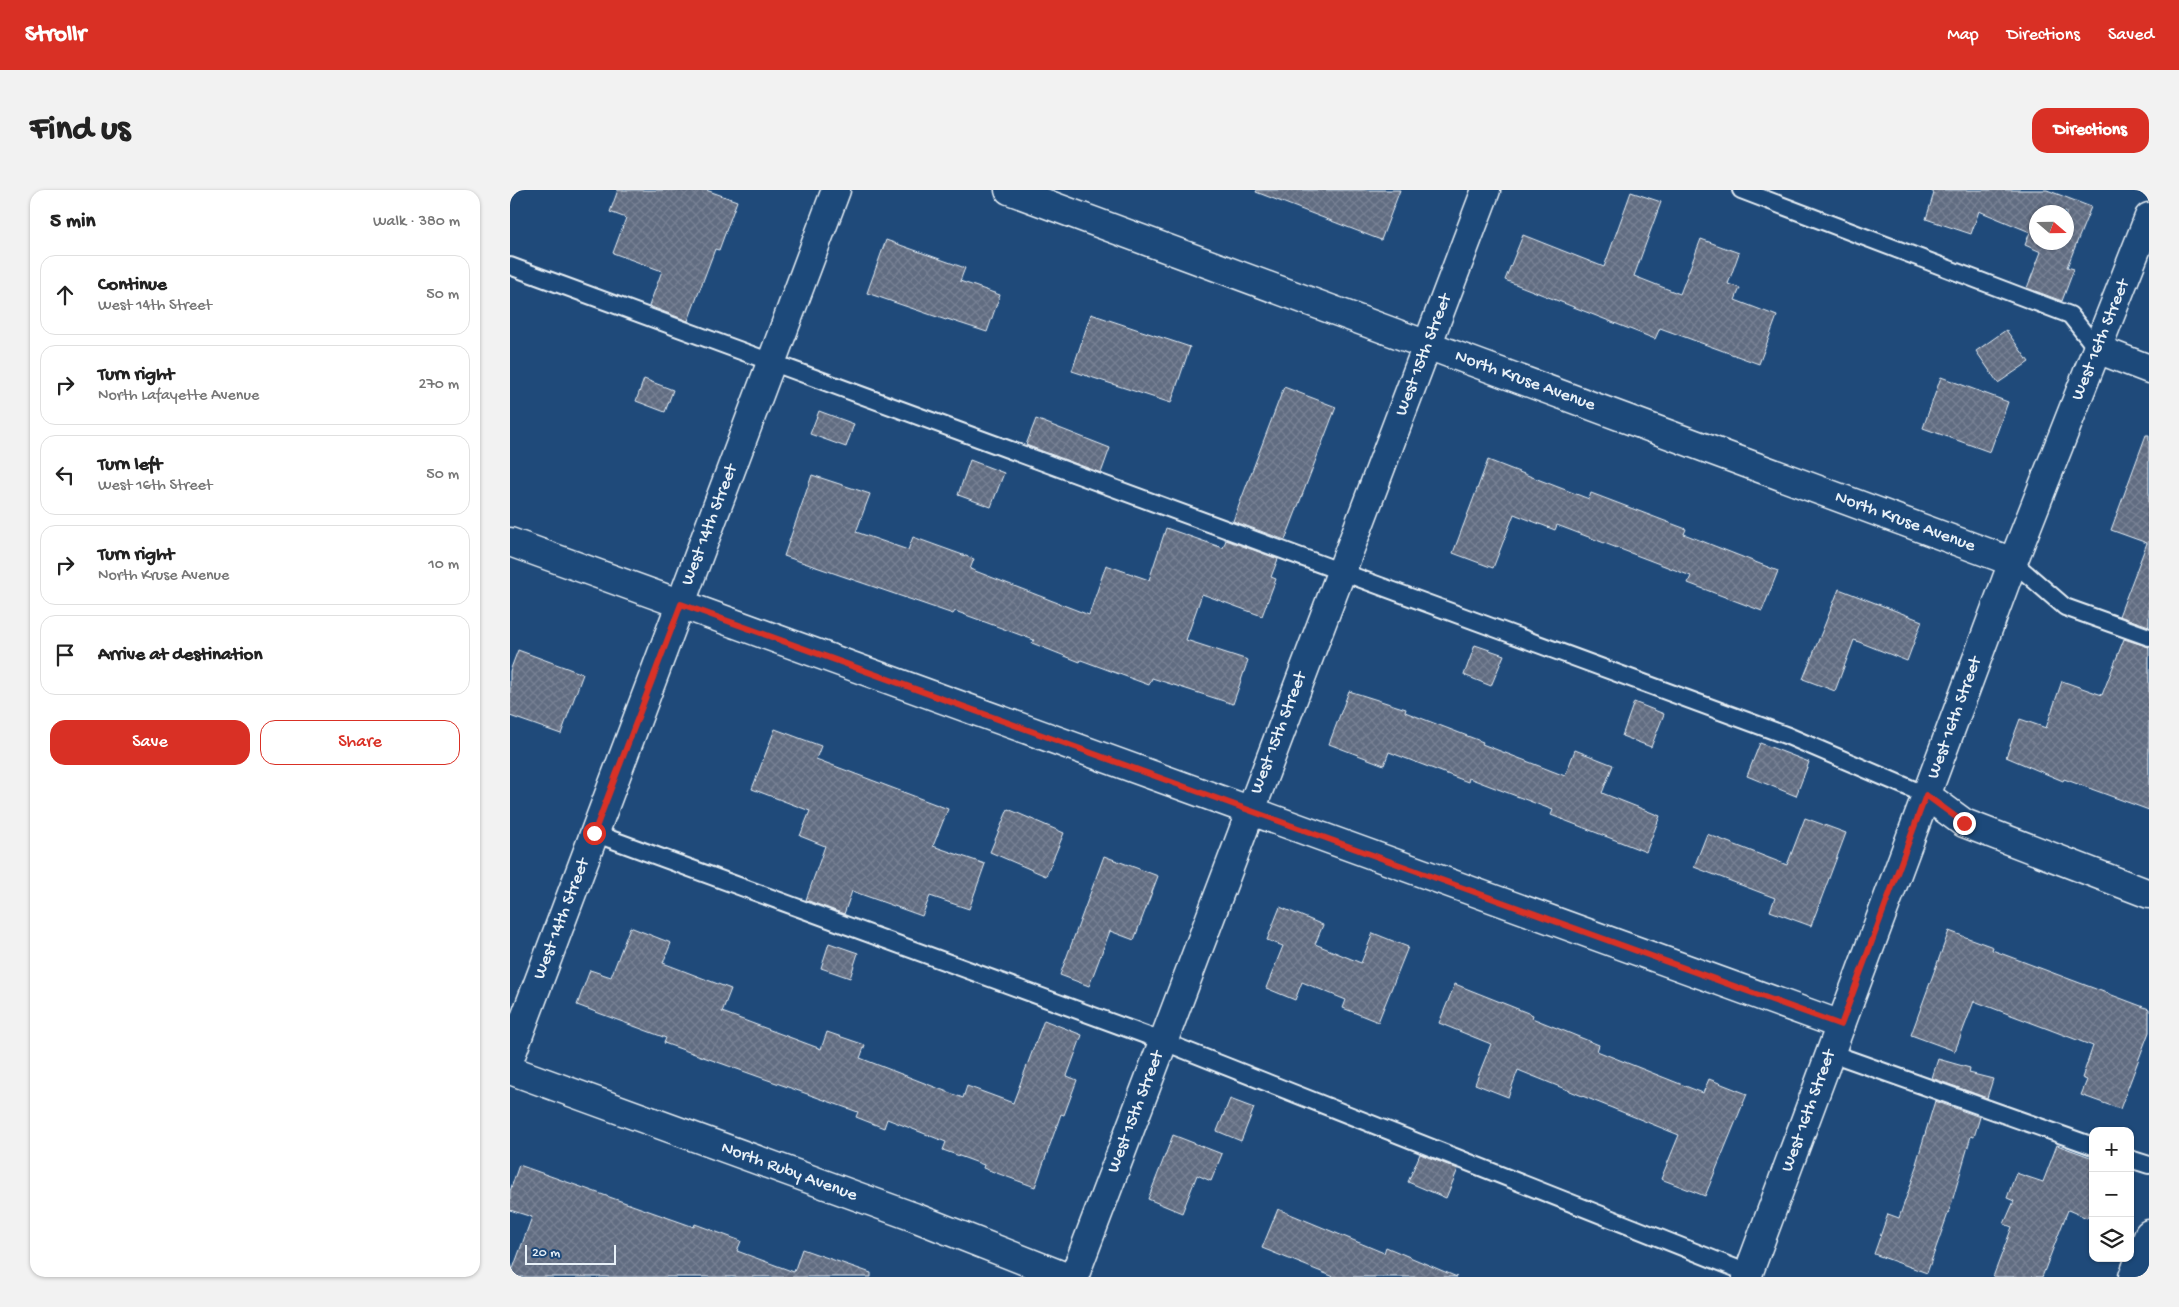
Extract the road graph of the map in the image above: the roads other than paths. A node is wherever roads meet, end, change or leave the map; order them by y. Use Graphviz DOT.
graph roads {
  1 [pos="836,190"];
  2 [pos="1009,190"];
  3 [pos="1486,190"];
  4 [pos="1740,190"];
  5 [pos="1053,197"];
  6 [pos="2149,217"];
  7 [pos="510,266"];
  8 [pos="1428,344"];
  9 [pos="2097,349"];
  10 [pos="771,362"];
  11 [pos="2149,369"];
  12 [pos="510,542"];
  13 [pos="2013,562"];
  14 [pos="1340,572"];
  15 [pos="681,604"];
  16 [pos="2149,637"];
  17 [pos="1926,795"];
  18 [pos="1250,810"];
  19 [pos="594,833"];
  20 [pos="2149,894"];
  21 [pos="1841,1025"];
  22 [pos="1162,1041"];
  23 [pos="1831,1053"];
  24 [pos="510,1058"];
  25 [pos="510,1070"];
  26 [pos="2089,1145"];
  27 [pos="2134,1160"];
  28 [pos="2149,1166"];
  29 [pos="2149,1234"];
  30 [pos="1749,1276"];
  31 [pos="1066,1277"];
  32 [pos="1074,1277"];
  33 [pos="2133,1277"];
  1 -- 10 [label="street, West 14th Street"];
  2 -- 5 [label="street, North Kruse Avenue"];
  3 -- 8 [label="street, West 15th Street"];
  4 -- 9 [label="lane"];
  5 -- 8 [label="street, North Kruse Avenue"];
  6 -- 9 [label="street, West 16th Street"];
  7 -- 10 [label="lane"];
  8 -- 13 [label="street, North Kruse Avenue"];
  8 -- 14 [label="street, West 15th Street"];
  9 -- 11 [label="street"];
  9 -- 13 [label="street, West 16th Street"];
  10 -- 14 [label="lane"];
  10 -- 15 [label="street, West 14th Street"];
  12 -- 15 [label="street"];
  13 -- 16 [label="lane"];
  13 -- 17 [label="street, West 16th Street"];
  14 -- 17 [label="lane"];
  14 -- 18 [label="street, West 15th Street"];
  15 -- 18 [label="street"];
  15 -- 19 [label="street, West 14th Street"];
  17 -- 20 [label="street"];
  17 -- 21 [label="street, West 16th Street"];
  18 -- 21 [label="street"];
  18 -- 22 [label="street, West 15th Street"];
  19 -- 22 [label="lane"];
  19 -- 24 [label="street, West 14th Street"];
  21 -- 23 [label="street, West 16th Street"];
  22 -- 30 [label="lane"];
  22 -- 32 [label="street, West 15th Street"];
  23 -- 26 [label="lane"];
  23 -- 30 [label="street, West 16th Street"];
  25 -- 31 [label="street, North Ruby Avenue"];
  27 -- 28 [label="lane"];
  29 -- 33 [label="street"];
}
